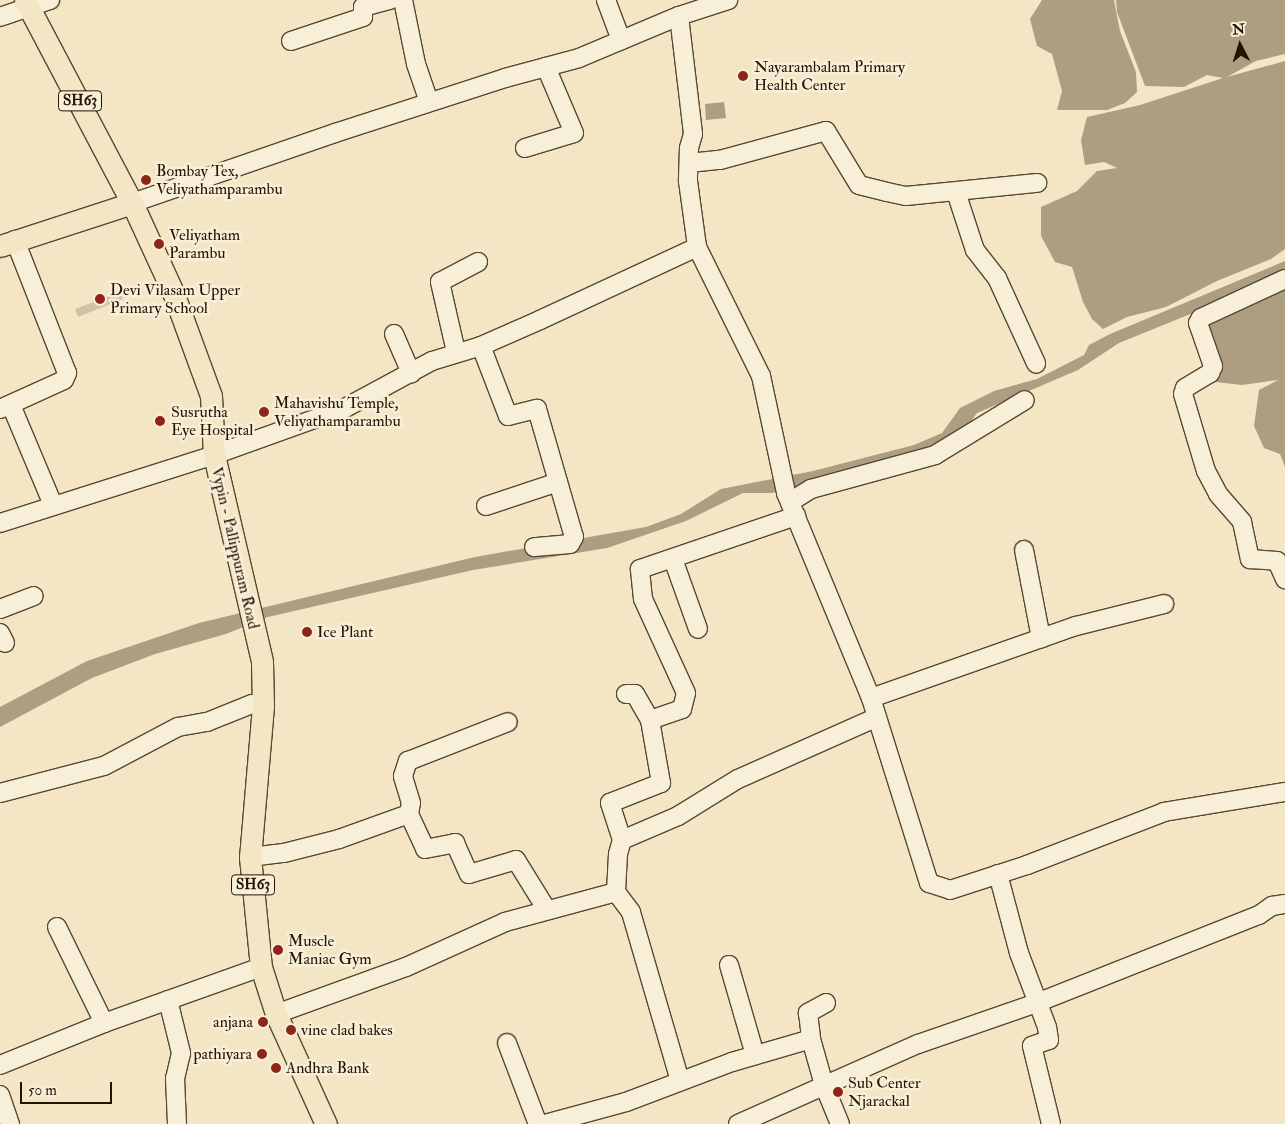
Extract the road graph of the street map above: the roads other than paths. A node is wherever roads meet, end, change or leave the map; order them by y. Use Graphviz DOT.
graph roads {
  1 [pos="50,0"];
  2 [pos="390,0"];
  3 [pos="402,0"];
  4 [pos="606,0"];
  5 [pos="728,0"];
  6 [pos="27,3"];
  7 [pos="679,16"];
  8 [pos="0,17"];
  9 [pos="621,40"];
  10 [pos="291,41"];
  11 [pos="546,67"];
  12 [pos="429,102"];
  13 [pos="524,148"];
  14 [pos="689,163"];
  15 [pos="1037,183"];
  16 [pos="956,192"];
  17 [pos="132,203"];
  18 [pos="8,243"];
  19 [pos="697,247"];
  20 [pos="478,262"];
  21 [pos="1285,279"];
  22 [pos="394,334"];
  23 [pos="481,346"];
  24 [pos="456,352"];
  25 [pos="1036,363"];
  26 [pos="411,372"];
  27 [pos="1025,400"];
  28 [pos="6,407"];
  29 [pos="214,455"];
  30 [pos="558,482"];
  31 [pos="791,504"];
  32 [pos="53,505"];
  33 [pos="486,506"];
  34 [pos="0,523"];
  35 [pos="534,547"];
  36 [pos="1024,550"];
  37 [pos="672,559"];
  38 [pos="1285,580"];
  39 [pos="34,596"];
  40 [pos="1164,604"];
  41 [pos="0,609"];
  42 [pos="698,629"];
  43 [pos="1041,638"];
  44 [pos="626,694"];
  45 [pos="871,698"];
  46 [pos="263,706"];
  47 [pos="877,717"];
  48 [pos="650,720"];
  49 [pos="508,722"];
  50 [pos="1285,792"];
  51 [pos="0,793"];
  52 [pos="409,814"];
  53 [pos="622,840"];
  54 [pos="250,857"];
  55 [pos="998,874"];
  56 [pos="616,892"];
  57 [pos="1285,904"];
  58 [pos="547,910"];
  59 [pos="57,927"];
  60 [pos="729,965"];
  61 [pos="261,967"];
  62 [pos="168,1000"];
  63 [pos="1039,1002"];
  64 [pos="826,1003"];
  65 [pos="276,1014"];
  66 [pos="104,1023"];
  67 [pos="811,1039"];
  68 [pos="507,1043"];
  69 [pos="755,1055"];
  70 [pos="0,1065"];
  71 [pos="680,1081"];
  72 [pos="824,1086"];
  73 [pos="0,1095"];
  74 [pos="10,1124"];
  75 [pos="177,1124"];
  76 [pos="326,1124"];
  77 [pos="538,1124"];
  78 [pos="546,1124"];
  79 [pos="738,1124"];
  80 [pos="840,1124"];
  81 [pos="1051,1124"];
  1 -- 6 [label="street"];
  2 -- 10 [label="street"];
  3 -- 12 [label="street"];
  4 -- 9 [label="street"];
  5 -- 7 [label="street"];
  6 -- 8 [label="street"];
  6 -- 17 [label="main road, Vypin - Pallippuram Road / SH63"];
  7 -- 9 [label="street"];
  7 -- 14 [label="street"];
  9 -- 11 [label="street"];
  11 -- 12 [label="street"];
  11 -- 13 [label="street"];
  12 -- 17 [label="street"];
  14 -- 16 [label="street"];
  14 -- 19 [label="street"];
  15 -- 16 [label="street"];
  16 -- 25 [label="street"];
  17 -- 18 [label="main road"];
  17 -- 29 [label="main road, Vypin - Pallippuram Road / SH63"];
  18 -- 28 [label="street"];
  19 -- 23 [label="street"];
  19 -- 31 [label="street"];
  20 -- 24 [label="street"];
  21 -- 38 [label="street"];
  22 -- 26 [label="street"];
  23 -- 24 [label="street"];
  23 -- 30 [label="street"];
  24 -- 26 [label="street"];
  26 -- 29 [label="street"];
  27 -- 31 [label="street"];
  28 -- 32 [label="street"];
  29 -- 32 [label="street"];
  29 -- 46 [label="main road, Vypin - Pallippuram Road / SH63"];
  30 -- 33 [label="street"];
  30 -- 35 [label="street"];
  31 -- 37 [label="street"];
  31 -- 45 [label="street"];
  32 -- 34 [label="street"];
  36 -- 43 [label="street"];
  37 -- 42 [label="street"];
  37 -- 48 [label="street"];
  39 -- 41 [label="street"];
  40 -- 43 [label="street"];
  43 -- 45 [label="street"];
  44 -- 48 [label="street"];
  45 -- 47 [label="street"];
  46 -- 51 [label="street"];
  46 -- 54 [label="main road, Vypin - Pallippuram Road / SH63"];
  47 -- 53 [label="street"];
  47 -- 55 [label="street"];
  48 -- 53 [label="street"];
  49 -- 52 [label="street"];
  50 -- 55 [label="street"];
  52 -- 54 [label="street"];
  52 -- 58 [label="street"];
  53 -- 56 [label="street"];
  54 -- 61 [label="main road, Vypin - Pallippuram Road / SH63"];
  55 -- 63 [label="street"];
  56 -- 58 [label="street"];
  56 -- 71 [label="street"];
  57 -- 63 [label="street"];
  58 -- 65 [label="street"];
  59 -- 66 [label="street"];
  60 -- 69 [label="street"];
  61 -- 62 [label="street"];
  61 -- 65 [label="main road, Vypin - Pallippuram Road / SH63"];
  62 -- 66 [label="street"];
  62 -- 75 [label="street"];
  63 -- 72 [label="street"];
  63 -- 81 [label="street"];
  64 -- 67 [label="street"];
  65 -- 76 [label="main road, Vypin - Pallippuram Road / SH63"];
  66 -- 70 [label="street"];
  67 -- 69 [label="street"];
  67 -- 72 [label="street"];
  68 -- 77 [label="street"];
  69 -- 71 [label="street"];
  71 -- 78 [label="street"];
  72 -- 79 [label="street"];
  72 -- 80 [label="street"];
  73 -- 74 [label="street"];
}
